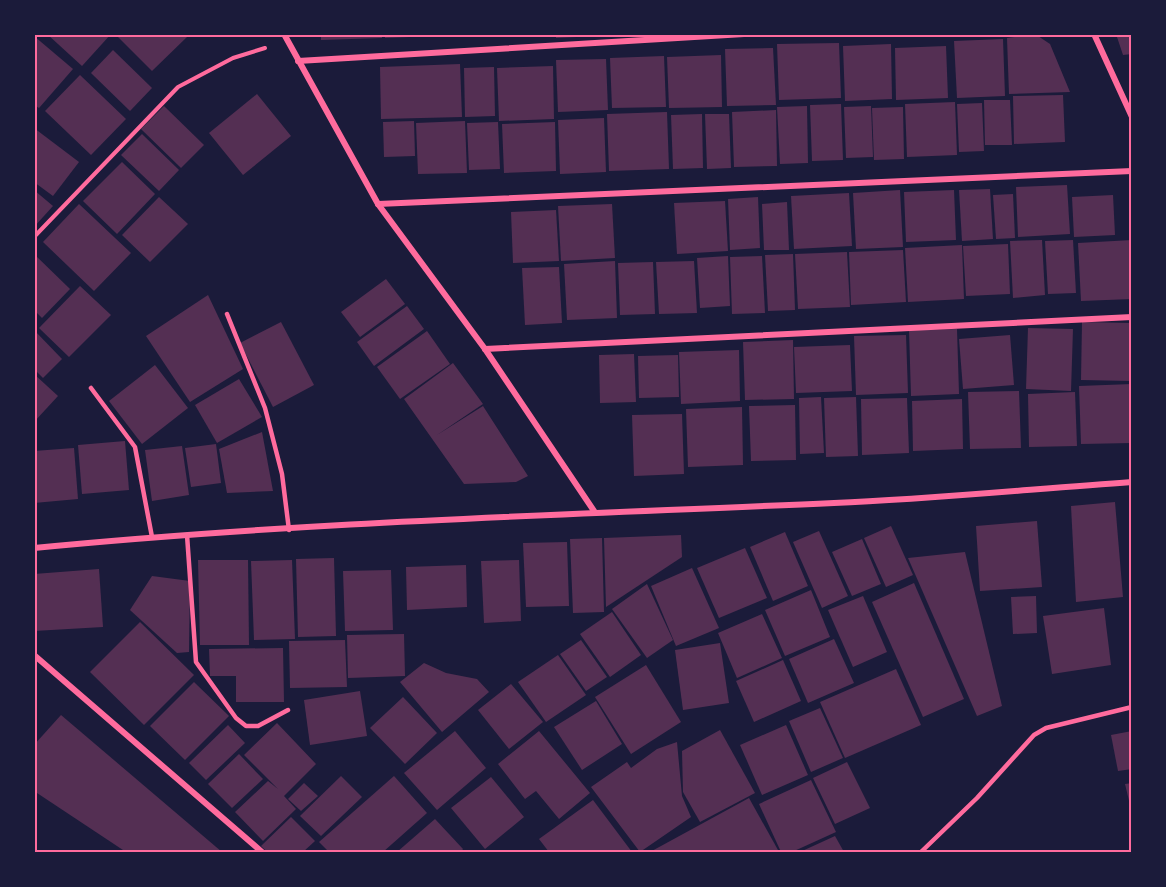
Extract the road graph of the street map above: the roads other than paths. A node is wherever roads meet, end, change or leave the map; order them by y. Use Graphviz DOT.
graph roads {
  1 [pos="744,34"];
  2 [pos="1094,34"];
  3 [pos="285,38"];
  4 [pos="298,61"];
  5 [pos="1131,117"];
  6 [pos="1131,171"];
  7 [pos="378,204"];
  8 [pos="227,314"];
  9 [pos="1131,317"];
  10 [pos="484,349"];
  11 [pos="91,388"];
  12 [pos="1131,482"];
  13 [pos="594,512"];
  14 [pos="289,530"];
  15 [pos="187,535"];
  16 [pos="152,537"];
  17 [pos="34,548"];
  18 [pos="34,656"];
  19 [pos="1131,707"];
  20 [pos="288,711"];
  21 [pos="262,852"];
  22 [pos="921,852"];
  1 -- 4 [label="street"];
  2 -- 5 [label="street"];
  3 -- 4 [label="street"];
  4 -- 7 [label="street"];
  6 -- 7 [label="street"];
  7 -- 10 [label="street"];
  8 -- 14 [label="lane"];
  9 -- 10 [label="street"];
  10 -- 13 [label="street"];
  11 -- 16 [label="lane"];
  12 -- 13 [label="street"];
  13 -- 14 [label="street"];
  14 -- 15 [label="street"];
  15 -- 16 [label="street"];
  15 -- 20 [label="lane"];
  16 -- 17 [label="street"];
  18 -- 21 [label="street"];
  19 -- 22 [label="lane"];
}
